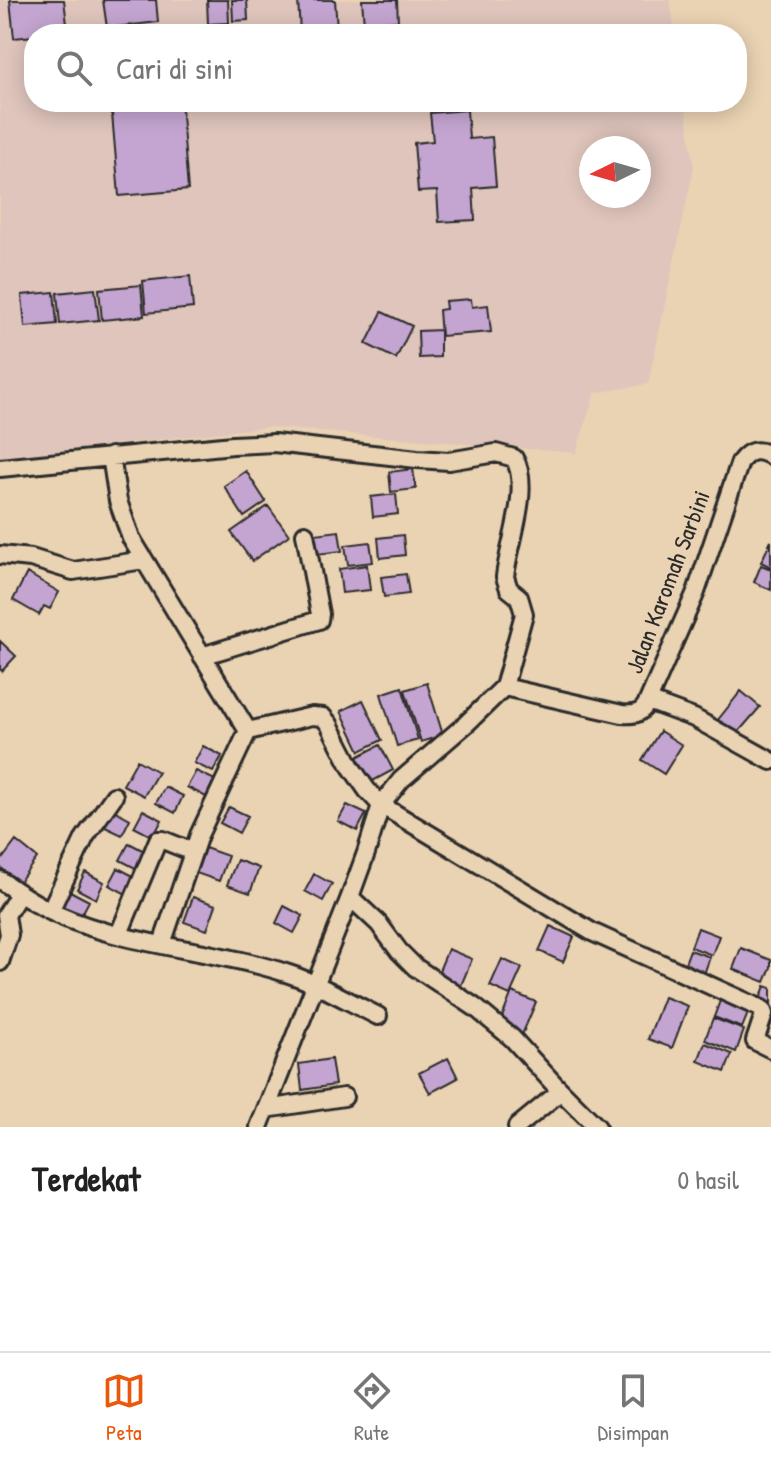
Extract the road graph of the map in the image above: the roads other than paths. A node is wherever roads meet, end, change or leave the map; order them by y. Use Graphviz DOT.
graph roads {
  1 [pos="111,456"];
  2 [pos="771,456"];
  3 [pos="0,468"];
  4 [pos="305,534"];
  5 [pos="0,555"];
  6 [pos="144,560"];
  7 [pos="202,656"];
  8 [pos="504,687"];
  9 [pos="648,701"];
  10 [pos="248,731"];
  11 [pos="771,761"];
  12 [pos="114,796"];
  13 [pos="381,805"];
  14 [pos="193,852"];
  15 [pos="0,880"];
  16 [pos="19,894"];
  17 [pos="350,897"];
  18 [pos="50,911"];
  19 [pos="119,934"];
  20 [pos="162,944"];
  21 [pos="0,962"];
  22 [pos="314,984"];
  23 [pos="378,1016"];
  24 [pos="771,1049"];
  25 [pos="561,1091"];
  26 [pos="344,1097"];
  27 [pos="266,1109"];
  28 [pos="259,1127"];
  29 [pos="517,1127"];
  30 [pos="597,1127"];
  1 -- 3 [label="street"];
  1 -- 6 [label="street"];
  1 -- 8 [label="street"];
  2 -- 9 [label="street, Jalan Karomah Sarbini"];
  4 -- 7 [label="street"];
  5 -- 6 [label="street"];
  6 -- 7 [label="street"];
  7 -- 10 [label="street"];
  8 -- 9 [label="street, Jalan Karomah Sarbini"];
  8 -- 13 [label="street"];
  9 -- 11 [label="street"];
  10 -- 13 [label="street"];
  10 -- 14 [label="street"];
  12 -- 18 [label="street"];
  13 -- 17 [label="street"];
  13 -- 24 [label="street"];
  14 -- 19 [label="street"];
  14 -- 20 [label="street"];
  15 -- 16 [label="street"];
  16 -- 18 [label="street"];
  16 -- 21 [label="street"];
  17 -- 22 [label="street"];
  17 -- 25 [label="street"];
  18 -- 19 [label="street"];
  19 -- 20 [label="street"];
  20 -- 22 [label="street"];
  22 -- 23 [label="street"];
  22 -- 27 [label="street"];
  25 -- 29 [label="street"];
  25 -- 30 [label="street"];
  26 -- 27 [label="street"];
  27 -- 28 [label="street"];
}
